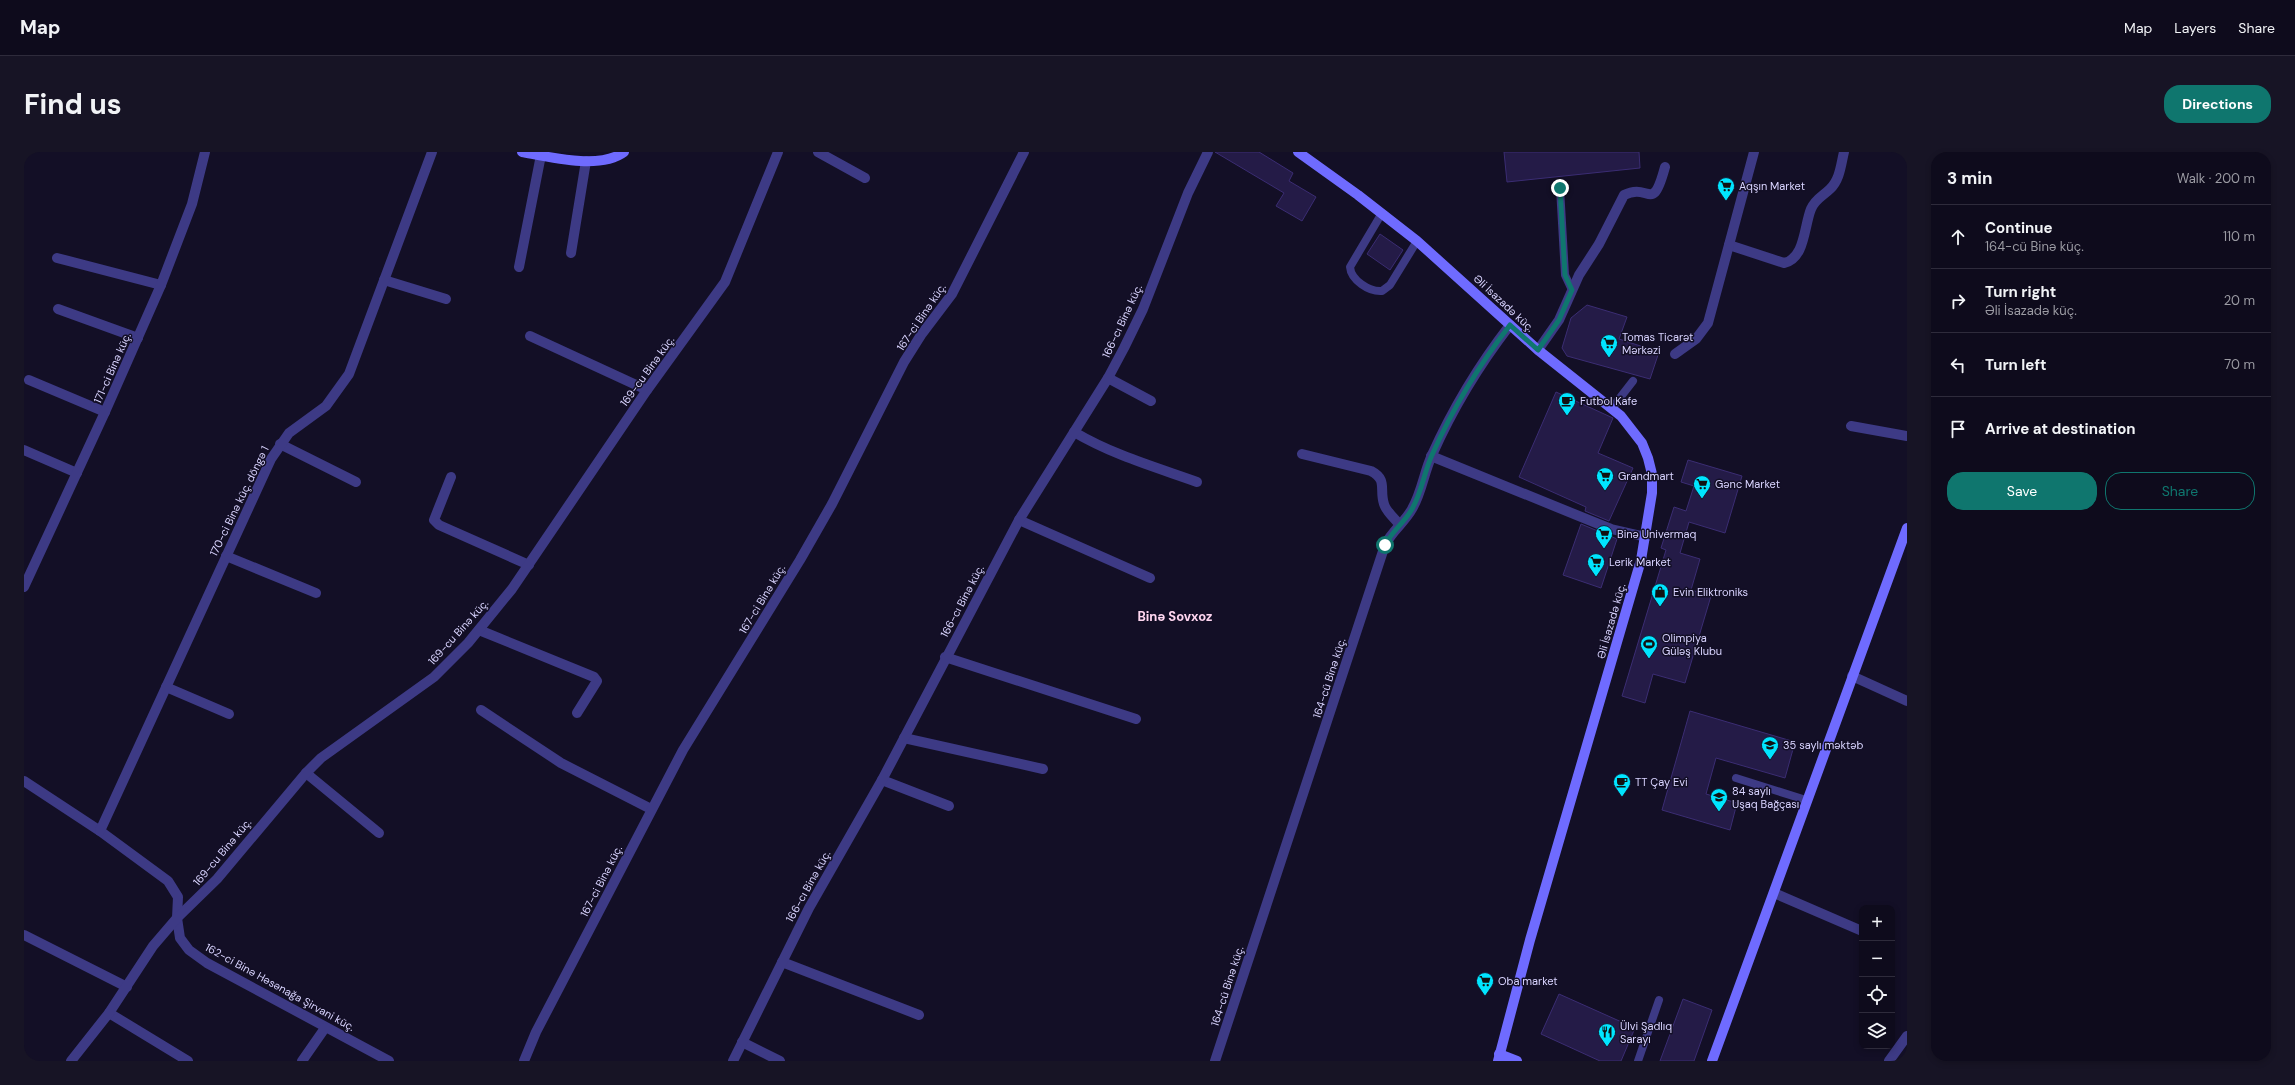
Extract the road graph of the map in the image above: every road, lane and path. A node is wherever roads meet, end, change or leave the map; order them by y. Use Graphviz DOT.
graph roads {
  1 [pos="205,152"];
  2 [pos="432,152"];
  3 [pos="522,152"];
  4 [pos="624,152"];
  5 [pos="778,152"];
  6 [pos="818,152"];
  7 [pos="1024,152"];
  8 [pos="1208,152"];
  9 [pos="1298,152"];
  10 [pos="1754,152"];
  11 [pos="1844,152"];
  12 [pos="541,156"];
  13 [pos="586,161"];
  14 [pos="1664,167"];
  15 [pos="865,178"];
  16 [pos="1560,188"];
  17 [pos="1382,213"];
  18 [pos="1417,241"];
  19 [pos="1729,245"];
  20 [pos="571,253"];
  21 [pos="57,258"];
  22 [pos="519,267"];
  23 [pos="384,280"];
  24 [pos="161,285"];
  25 [pos="1572,290"];
  26 [pos="446,299"];
  27 [pos="58,309"];
  28 [pos="1510,325"];
  29 [pos="530,336"];
  30 [pos="138,338"];
  31 [pos="1538,350"];
  32 [pos="1675,354"];
  33 [pos="1108,378"];
  34 [pos="29,380"];
  35 [pos="1633,381"];
  36 [pos="647,390"];
  37 [pos="1151,402"];
  38 [pos="1612,408"];
  39 [pos="105,412"];
  40 [pos="1851,426"];
  41 [pos="1074,432"];
  42 [pos="1907,436"];
  43 [pos="280,444"];
  44 [pos="24,450"];
  45 [pos="1302,454"];
  46 [pos="1431,456"];
  47 [pos="77,473"];
  48 [pos="451,477"];
  49 [pos="356,482"];
  50 [pos="1197,482"];
  51 [pos="1019,520"];
  52 [pos="1399,524"];
  53 [pos="1907,528"];
  54 [pos="1646,537"];
  55 [pos="226,556"];
  56 [pos="529,565"];
  57 [pos="1150,578"];
  58 [pos="24,587"];
  59 [pos="316,593"];
  60 [pos="479,630"];
  61 [pos="945,657"];
  62 [pos="1852,676"];
  63 [pos="166,687"];
  64 [pos="1907,701"];
  65 [pos="481,710"];
  66 [pos="577,713"];
  67 [pos="228,714"];
  68 [pos="1136,719"];
  69 [pos="904,738"];
  70 [pos="1043,769"];
  71 [pos="306,773"];
  72 [pos="1736,778"];
  73 [pos="882,780"];
  74 [pos="24,781"];
  75 [pos="1806,800"];
  76 [pos="949,806"];
  77 [pos="651,809"];
  78 [pos="100,831"];
  79 [pos="379,833"];
  80 [pos="1774,893"];
  81 [pos="177,918"];
  82 [pos="1859,930"];
  83 [pos="24,936"];
  84 [pos="782,962"];
  85 [pos="127,987"];
  86 [pos="1659,1000"];
  87 [pos="110,1013"];
  88 [pos="919,1015"];
  89 [pos="325,1028"];
  90 [pos="1907,1036"];
  91 [pos="742,1042"];
  92 [pos="1498,1059"];
  93 [pos="71,1061"];
  94 [pos="188,1061"];
  95 [pos="302,1061"];
  96 [pos="389,1061"];
  97 [pos="524,1061"];
  98 [pos="733,1061"];
  99 [pos="780,1061"];
  100 [pos="1215,1061"];
  101 [pos="1518,1061"];
  102 [pos="1638,1061"];
  103 [pos="1712,1061"];
  104 [pos="1889,1061"];
  1 -- 24 [label="street, 171-ci Binə küç."];
  2 -- 23 [label="street, 170-ci Binə küç. döngə 1"];
  3 -- 12 [label="street"];
  4 -- 13 [label="street"];
  5 -- 36 [label="street, 169-cu Binə küç."];
  6 -- 15 [label="street"];
  7 -- 77 [label="street, 167-ci Binə küç."];
  8 -- 33 [label="street, 166-cı Binə küç."];
  9 -- 17 [label="street, Əli İsazadə küç."];
  10 -- 19 [label="street"];
  11 -- 19 [label="street"];
  12 -- 13 [label="street"];
  12 -- 22 [label="street"];
  13 -- 20 [label="street"];
  14 -- 25 [label="street"];
  16 -- 25 [label="lane"];
  17 -- 18 [label="street, Əli İsazadə küç."];
  17 -- 18 [label="lane"];
  18 -- 28 [label="street, Əli İsazadə küç."];
  19 -- 32 [label="street"];
  21 -- 24 [label="street"];
  23 -- 26 [label="street"];
  23 -- 43 [label="street, 170-ci Binə küç. döngə 1"];
  24 -- 30 [label="street, 171-ci Binə küç."];
  25 -- 31 [label="street"];
  27 -- 30 [label="street"];
  28 -- 31 [label="street, Əli İsazadə küç."];
  28 -- 46 [label="street, 164-cü Binə küç."];
  29 -- 36 [label="street"];
  30 -- 39 [label="street, 171-ci Binə küç."];
  31 -- 38 [label="street, Əli İsazadə küç."];
  33 -- 37 [label="street"];
  33 -- 41 [label="street, 166-cı Binə küç."];
  34 -- 39 [label="street"];
  35 -- 38 [label="lane"];
  36 -- 56 [label="street, 169-cu Binə küç."];
  38 -- 54 [label="street, Əli İsazadə küç."];
  39 -- 47 [label="street, 171-ci Binə küç."];
  40 -- 42 [label="street"];
  41 -- 50 [label="street"];
  41 -- 51 [label="street, 166-cı Binə küç."];
  43 -- 49 [label="street"];
  43 -- 55 [label="street, 170-ci Binə küç. döngə 1"];
  44 -- 47 [label="street"];
  45 -- 52 [label="street"];
  46 -- 52 [label="street, 164-cü Binə küç."];
  46 -- 54 [label="street"];
  47 -- 58 [label="street, 171-ci Binə küç."];
  48 -- 56 [label="street"];
  51 -- 57 [label="street"];
  51 -- 61 [label="street, 166-cı Binə küç."];
  52 -- 100 [label="street, 164-cü Binə küç."];
  53 -- 62 [label="street"];
  54 -- 92 [label="street, Əli İsazadə küç."];
  55 -- 59 [label="street"];
  55 -- 63 [label="street, 170-ci Binə küç. döngə 1"];
  56 -- 60 [label="street, 169-cu Binə küç."];
  60 -- 66 [label="street"];
  60 -- 71 [label="street, 169-cu Binə küç."];
  61 -- 68 [label="street"];
  61 -- 69 [label="street, 166-cı Binə küç."];
  62 -- 64 [label="street"];
  62 -- 75 [label="street"];
  63 -- 67 [label="street"];
  63 -- 78 [label="street, 170-ci Binə küç. döngə 1"];
  65 -- 77 [label="street"];
  69 -- 70 [label="street"];
  69 -- 73 [label="street, 166-cı Binə küç."];
  71 -- 79 [label="street"];
  71 -- 81 [label="street, 169-cu Binə küç."];
  72 -- 75 [label="lane"];
  73 -- 76 [label="street"];
  73 -- 84 [label="street, 166-cı Binə küç."];
  74 -- 78 [label="street, 162-ci Binə Həsənağa Şirvani küç."];
  75 -- 80 [label="street"];
  77 -- 97 [label="street, 167-ci Binə küç."];
  78 -- 81 [label="street, 162-ci Binə Həsənağa Şirvani küç."];
  80 -- 82 [label="street"];
  80 -- 103 [label="street"];
  81 -- 85 [label="street, 169-cu Binə küç."];
  81 -- 89 [label="street, 162-ci Binə Həsənağa Şirvani küç."];
  83 -- 85 [label="street"];
  84 -- 88 [label="street"];
  84 -- 91 [label="street, 166-cı Binə küç."];
  85 -- 87 [label="street, 169-cu Binə küç."];
  86 -- 102 [label="lane"];
  87 -- 93 [label="street, 169-cu Binə küç."];
  87 -- 94 [label="street"];
  89 -- 95 [label="street"];
  89 -- 96 [label="street, 162-ci Binə Həsənağa Şirvani küç."];
  90 -- 104 [label="street"];
  91 -- 98 [label="street, 166-cı Binə küç."];
  91 -- 99 [label="street"];
  92 -- 101 [label="street"];
}
